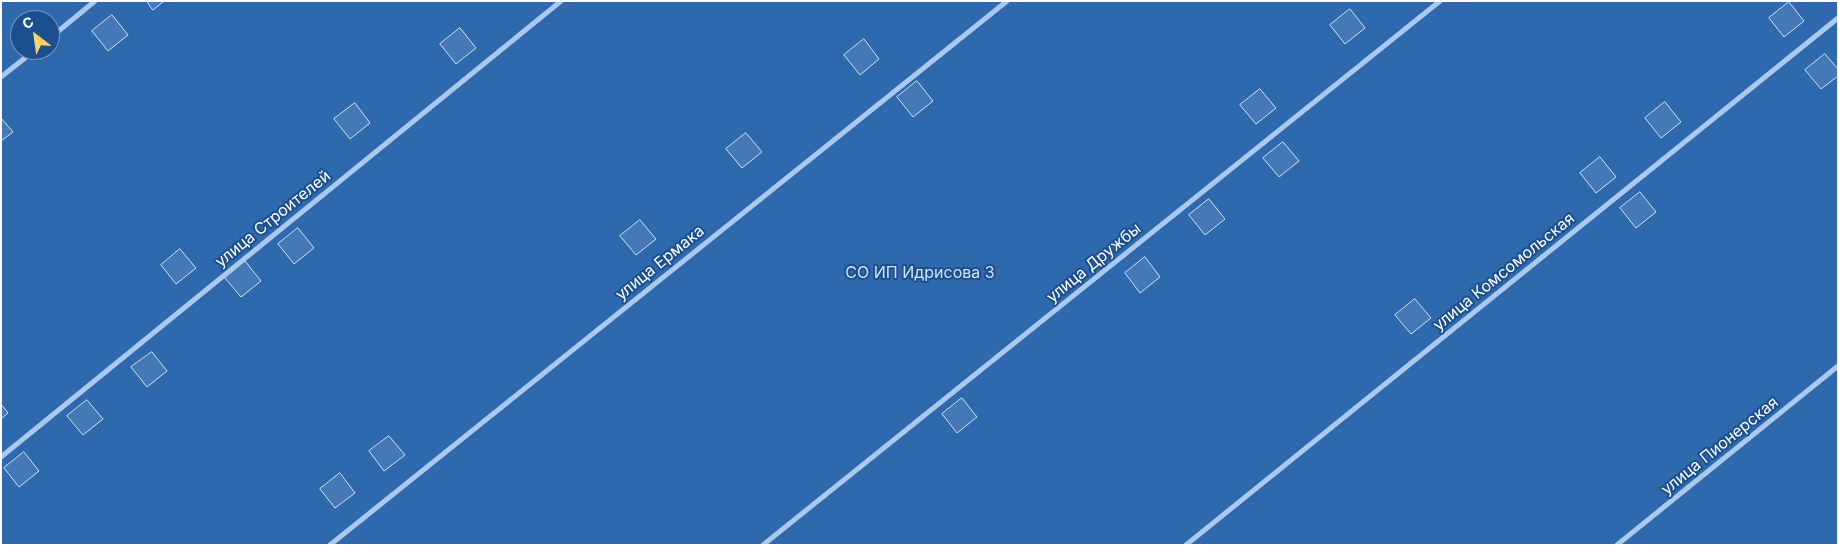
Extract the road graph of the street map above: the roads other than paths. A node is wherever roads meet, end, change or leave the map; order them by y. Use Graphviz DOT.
graph roads {
  1 [pos="95,1"];
  2 [pos="561,1"];
  3 [pos="1007,1"];
  4 [pos="1440,1"];
  5 [pos="1838,18"];
  6 [pos="60,30"];
  7 [pos="22,60"];
  8 [pos="1,77"];
  9 [pos="1838,366"];
  10 [pos="1,457"];
  11 [pos="330,545"];
  12 [pos="763,545"];
  13 [pos="1186,545"];
  14 [pos="1617,545"];
  1 -- 6 [label="street"];
  2 -- 10 [label="street, улица Строителей"];
  3 -- 11 [label="street, улица Ермака"];
  4 -- 12 [label="street, улица Дружбы"];
  5 -- 13 [label="street, улица Комсомольская"];
  7 -- 8 [label="street"];
  9 -- 14 [label="street, улица Пионерская"];
}
